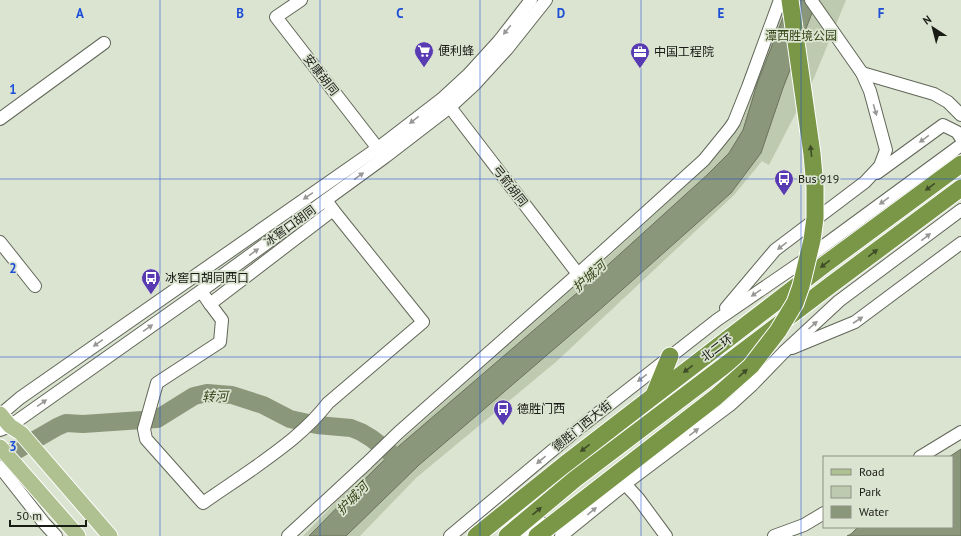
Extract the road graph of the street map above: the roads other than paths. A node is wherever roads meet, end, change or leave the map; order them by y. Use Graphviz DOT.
graph roads {
  1 [pos="301,0"];
  2 [pos="532,0"];
  3 [pos="546,0"];
  4 [pos="780,0"];
  5 [pos="790,0"];
  6 [pos="811,0"];
  7 [pos="104,43"];
  8 [pos="862,73"];
  9 [pos="446,103"];
  10 [pos="961,115"];
  11 [pos="0,119"];
  12 [pos="959,135"];
  13 [pos="961,145"];
  14 [pos="381,152"];
  15 [pos="961,164"];
  16 [pos="865,182"];
  17 [pos="961,188"];
  18 [pos="326,200"];
  19 [pos="333,210"];
  20 [pos="961,210"];
  21 [pos="0,242"];
  22 [pos="961,243"];
  23 [pos="578,274"];
  24 [pos="35,286"];
  25 [pos="201,291"];
  26 [pos="210,304"];
  27 [pos="716,320"];
  28 [pos="784,352"];
  29 [pos="670,356"];
  30 [pos="752,385"];
  31 [pos="654,396"];
  32 [pos="0,414"];
  33 [pos="684,415"];
  34 [pos="644,427"];
  35 [pos="11,430"];
  36 [pos="961,432"];
  37 [pos="0,447"];
  38 [pos="922,456"];
  39 [pos="7,468"];
  40 [pos="625,484"];
  41 [pos="823,514"];
  42 [pos="56,536"];
  43 [pos="78,536"];
  44 [pos="110,536"];
  45 [pos="288,536"];
  46 [pos="450,536"];
  47 [pos="476,536"];
  48 [pos="507,536"];
  49 [pos="526,536"];
  50 [pos="537,536"];
  51 [pos="561,536"];
  52 [pos="666,536"];
  53 [pos="774,536"];
  1 -- 14 [label="street, 安康胡同"];
  2 -- 9 [label="street, 冰窖口胡同, one-way"];
  3 -- 9 [label="street, 冰窖口胡同"];
  4 -- 23 [label="street"];
  50 -- 5 [label="highway, one-way, bridge"];
  6 -- 8 [label="street"];
  7 -- 11 [label="street"];
  8 -- 10 [label="street"];
  8 -- 16 [label="street, one-way"];
  9 -- 14 [label="street, 冰窖口胡同"];
  9 -- 23 [label="street, 弓箭胡同"];
  12 -- 16 [label="street, one-way"];
  13 -- 27 [label="street, one-way"];
  18 -- 14 [label="street, 冰窖口胡同, one-way"];
  14 -- 32 [label="street, 冰窖口胡同, one-way"];
  15 -- 31 [label="highway, 北二环, one-way"];
  16 -- 27 [label="street, one-way"];
  34 -- 17 [label="highway, 北二环, one-way"];
  18 -- 19 [label="street"];
  25 -- 18 [label="street, 冰窖口胡同, one-way"];
  19 -- 26 [label="street"];
  19 -- 26 [label="street"];
  28 -- 20 [label="street, one-way"];
  21 -- 24 [label="street"];
  28 -- 22 [label="street, one-way"];
  23 -- 45 [label="street"];
  25 -- 26 [label="street"];
  35 -- 25 [label="street, 冰窖口胡同, one-way"];
  27 -- 29 [label="street, 德胜门西大街"];
  28 -- 30 [label="street"];
  29 -- 31 [label="highway"];
  29 -- 46 [label="street, 德胜门西大街, one-way"];
  30 -- 33 [label="street"];
  40 -- 30 [label="street, one-way"];
  31 -- 47 [label="highway, 北二环, one-way"];
  32 -- 35 [label="main road"];
  33 -- 34 [label="highway"];
  33 -- 49 [label="street"];
  48 -- 34 [label="highway, 北二环, one-way"];
  35 -- 44 [label="main road"];
  36 -- 38 [label="street"];
  37 -- 39 [label="main road"];
  39 -- 42 [label="street"];
  39 -- 43 [label="main road"];
  51 -- 40 [label="street, one-way"];
  40 -- 52 [label="street"];
  41 -- 53 [label="street"];
}
